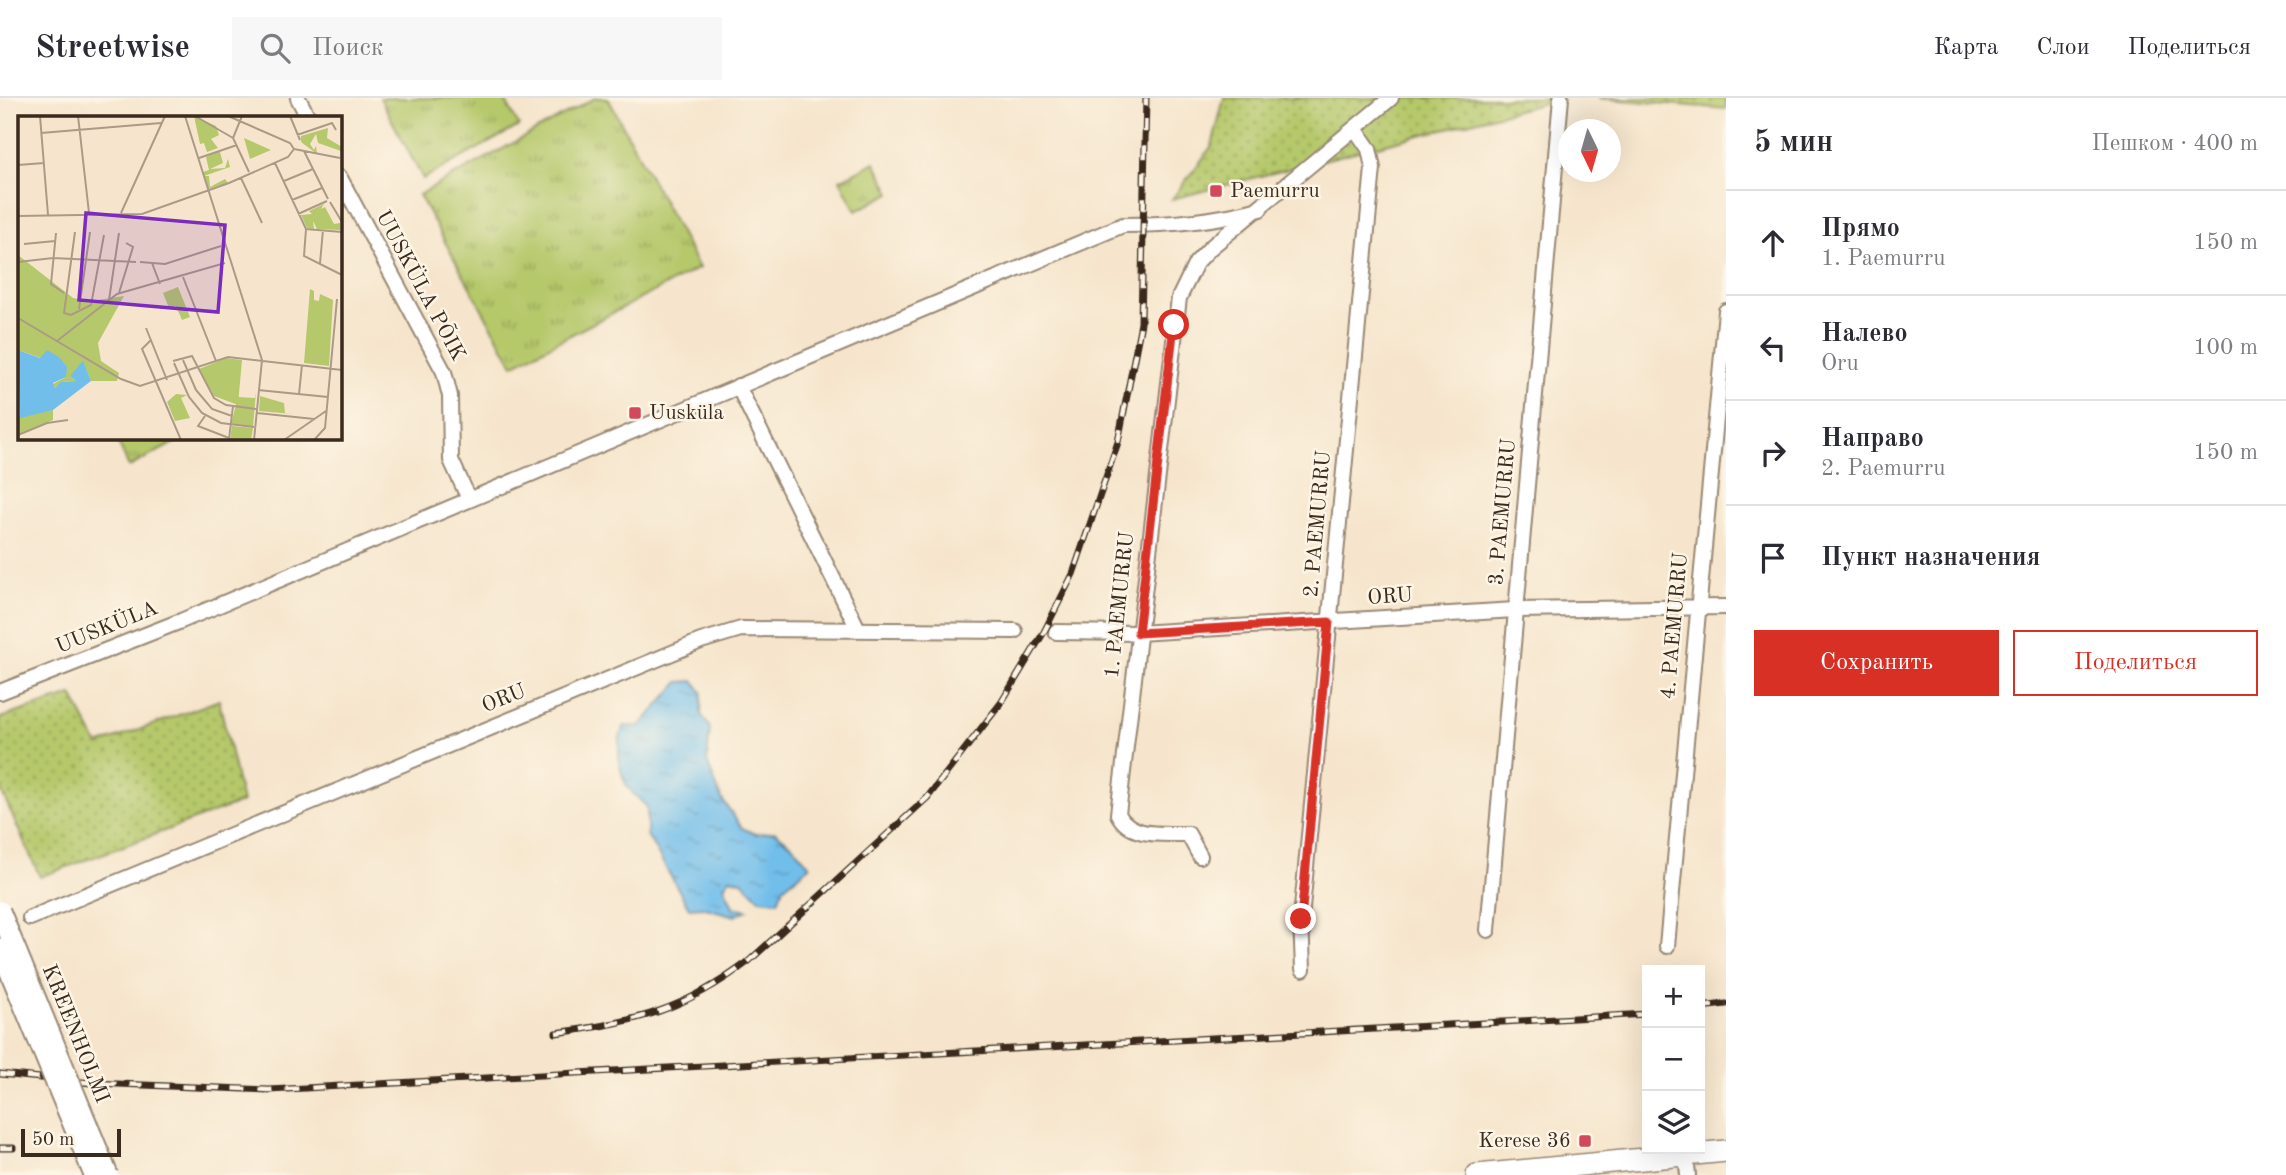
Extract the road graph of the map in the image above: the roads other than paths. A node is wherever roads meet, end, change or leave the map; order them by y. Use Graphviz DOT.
graph roads {
  1 [pos="298,98"];
  2 [pos="1391,98"];
  3 [pos="1562,98"];
  4 [pos="307,116"];
  5 [pos="1356,130"];
  6 [pos="341,180"];
  7 [pos="1260,209"];
  8 [pos="1726,311"];
  9 [pos="738,386"];
  10 [pos="468,499"];
  11 [pos="1726,607"];
  12 [pos="1698,608"];
  13 [pos="1515,610"];
  14 [pos="1329,622"];
  15 [pos="858,629"];
  16 [pos="1015,631"];
  17 [pos="1056,632"];
  18 [pos="1138,633"];
  19 [pos="0,692"];
  20 [pos="1200,856"];
  21 [pos="0,911"];
  22 [pos="30,918"];
  23 [pos="1488,929"];
  24 [pos="1667,946"];
  25 [pos="0,948"];
  26 [pos="1303,969"];
  27 [pos="1726,1151"];
  28 [pos="1687,1165"];
  29 [pos="94,1175"];
  30 [pos="108,1175"];
  31 [pos="1478,1175"];
  1 -- 4 [label="street"];
  2 -- 5 [label="street"];
  3 -- 13 [label="street, 3. PAEMURRU"];
  5 -- 7 [label="street"];
  5 -- 14 [label="street, 2. PAEMURRU"];
  6 -- 10 [label="street, UUSKÜLA PÕIK"];
  7 -- 9 [label="street, UUSKÜLA"];
  7 -- 18 [label="street, 1. PAEMURRU"];
  8 -- 12 [label="street, 4. PAEMURRU"];
  9 -- 10 [label="street, UUSKÜLA"];
  9 -- 15 [label="street"];
  10 -- 19 [label="street, UUSKÜLA"];
  11 -- 12 [label="street, ORU"];
  12 -- 13 [label="street, ORU"];
  12 -- 24 [label="street, 4. PAEMURRU"];
  13 -- 14 [label="street, ORU"];
  13 -- 23 [label="street, 3. PAEMURRU"];
  14 -- 18 [label="street, ORU"];
  14 -- 26 [label="street, 2. PAEMURRU"];
  15 -- 16 [label="street, ORU"];
  15 -- 22 [label="street, ORU"];
  17 -- 18 [label="street, ORU"];
  18 -- 20 [label="street, 1. PAEMURRU"];
  21 -- 30 [label="main road, KREENHOLMI, bridge"];
  25 -- 29 [label="main road, KREENHOLMI, bridge"];
  27 -- 28 [label="highway"];
  28 -- 31 [label="highway"];
}
